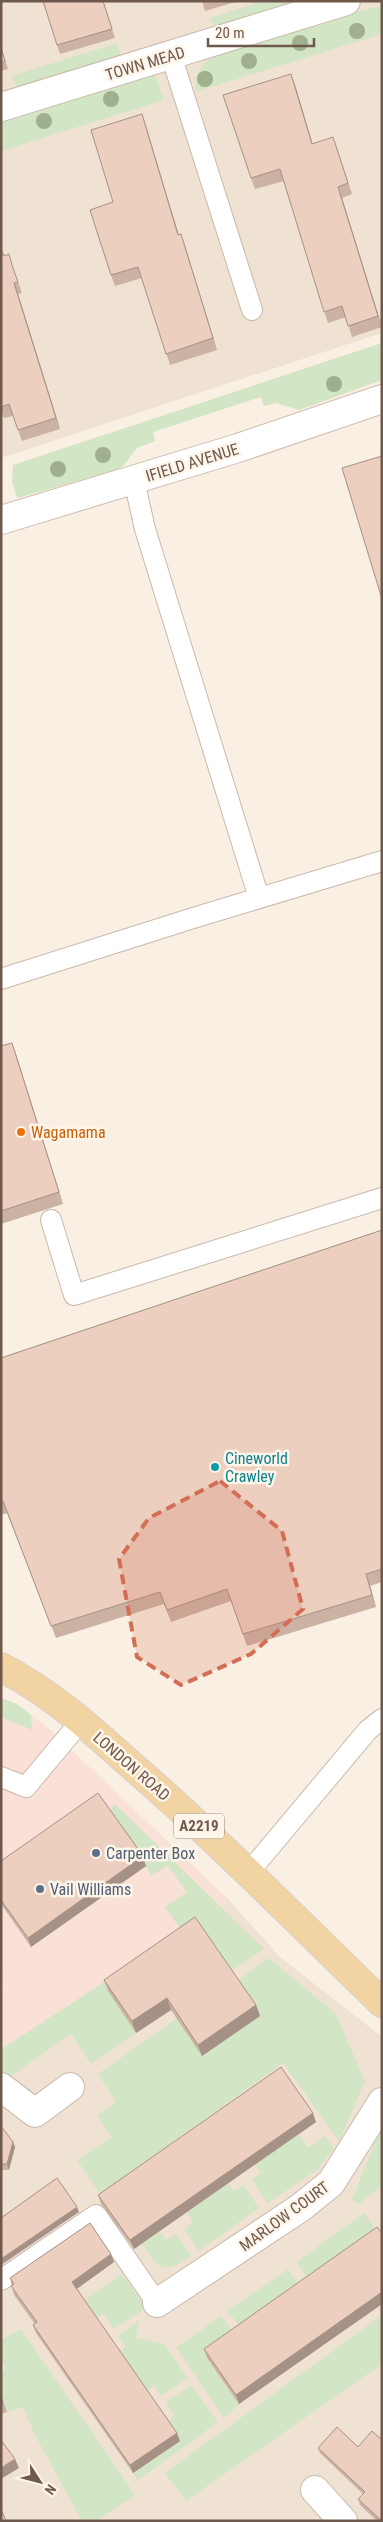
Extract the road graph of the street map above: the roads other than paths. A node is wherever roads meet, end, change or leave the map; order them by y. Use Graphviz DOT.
graph roads {
  1 [pos="346,1"];
  2 [pos="171,55"];
  3 [pos="1,107"];
  4 [pos="252,310"];
  5 [pos="382,399"];
  6 [pos="134,480"];
  7 [pos="1,520"];
  8 [pos="382,861"];
  9 [pos="259,898"];
  10 [pos="1,979"];
  11 [pos="382,1198"];
  12 [pos="51,1220"];
  13 [pos="1,1667"];
  14 [pos="382,1719"];
  15 [pos="81,1721"];
  16 [pos="1,1777"];
  17 [pos="250,1872"];
  18 [pos="382,2003"];
  19 [pos="1,2087"];
  20 [pos="70,2087"];
  21 [pos="382,2102"];
  22 [pos="1,2280"];
  23 [pos="158,2303"];
  24 [pos="315,2490"];
  25 [pos="343,2521"];
  1 -- 2 [label="street, TOWN MEAD"];
  2 -- 3 [label="street, TOWN MEAD"];
  2 -- 4 [label="lane"];
  5 -- 6 [label="street, IFIELD AVENUE"];
  6 -- 7 [label="street, IFIELD AVENUE"];
  6 -- 9 [label="lane"];
  8 -- 9 [label="lane"];
  9 -- 10 [label="lane"];
  11 -- 12 [label="lane"];
  13 -- 15 [label="main road, LONDON ROAD / A2219"];
  14 -- 17 [label="lane"];
  15 -- 16 [label="lane"];
  15 -- 17 [label="main road, LONDON ROAD / A2219"];
  17 -- 18 [label="main road, LONDON ROAD / A2219"];
  19 -- 20 [label="street"];
  21 -- 23 [label="street, MARLOW COURT"];
  22 -- 23 [label="lane"];
  24 -- 25 [label="street"];
}
